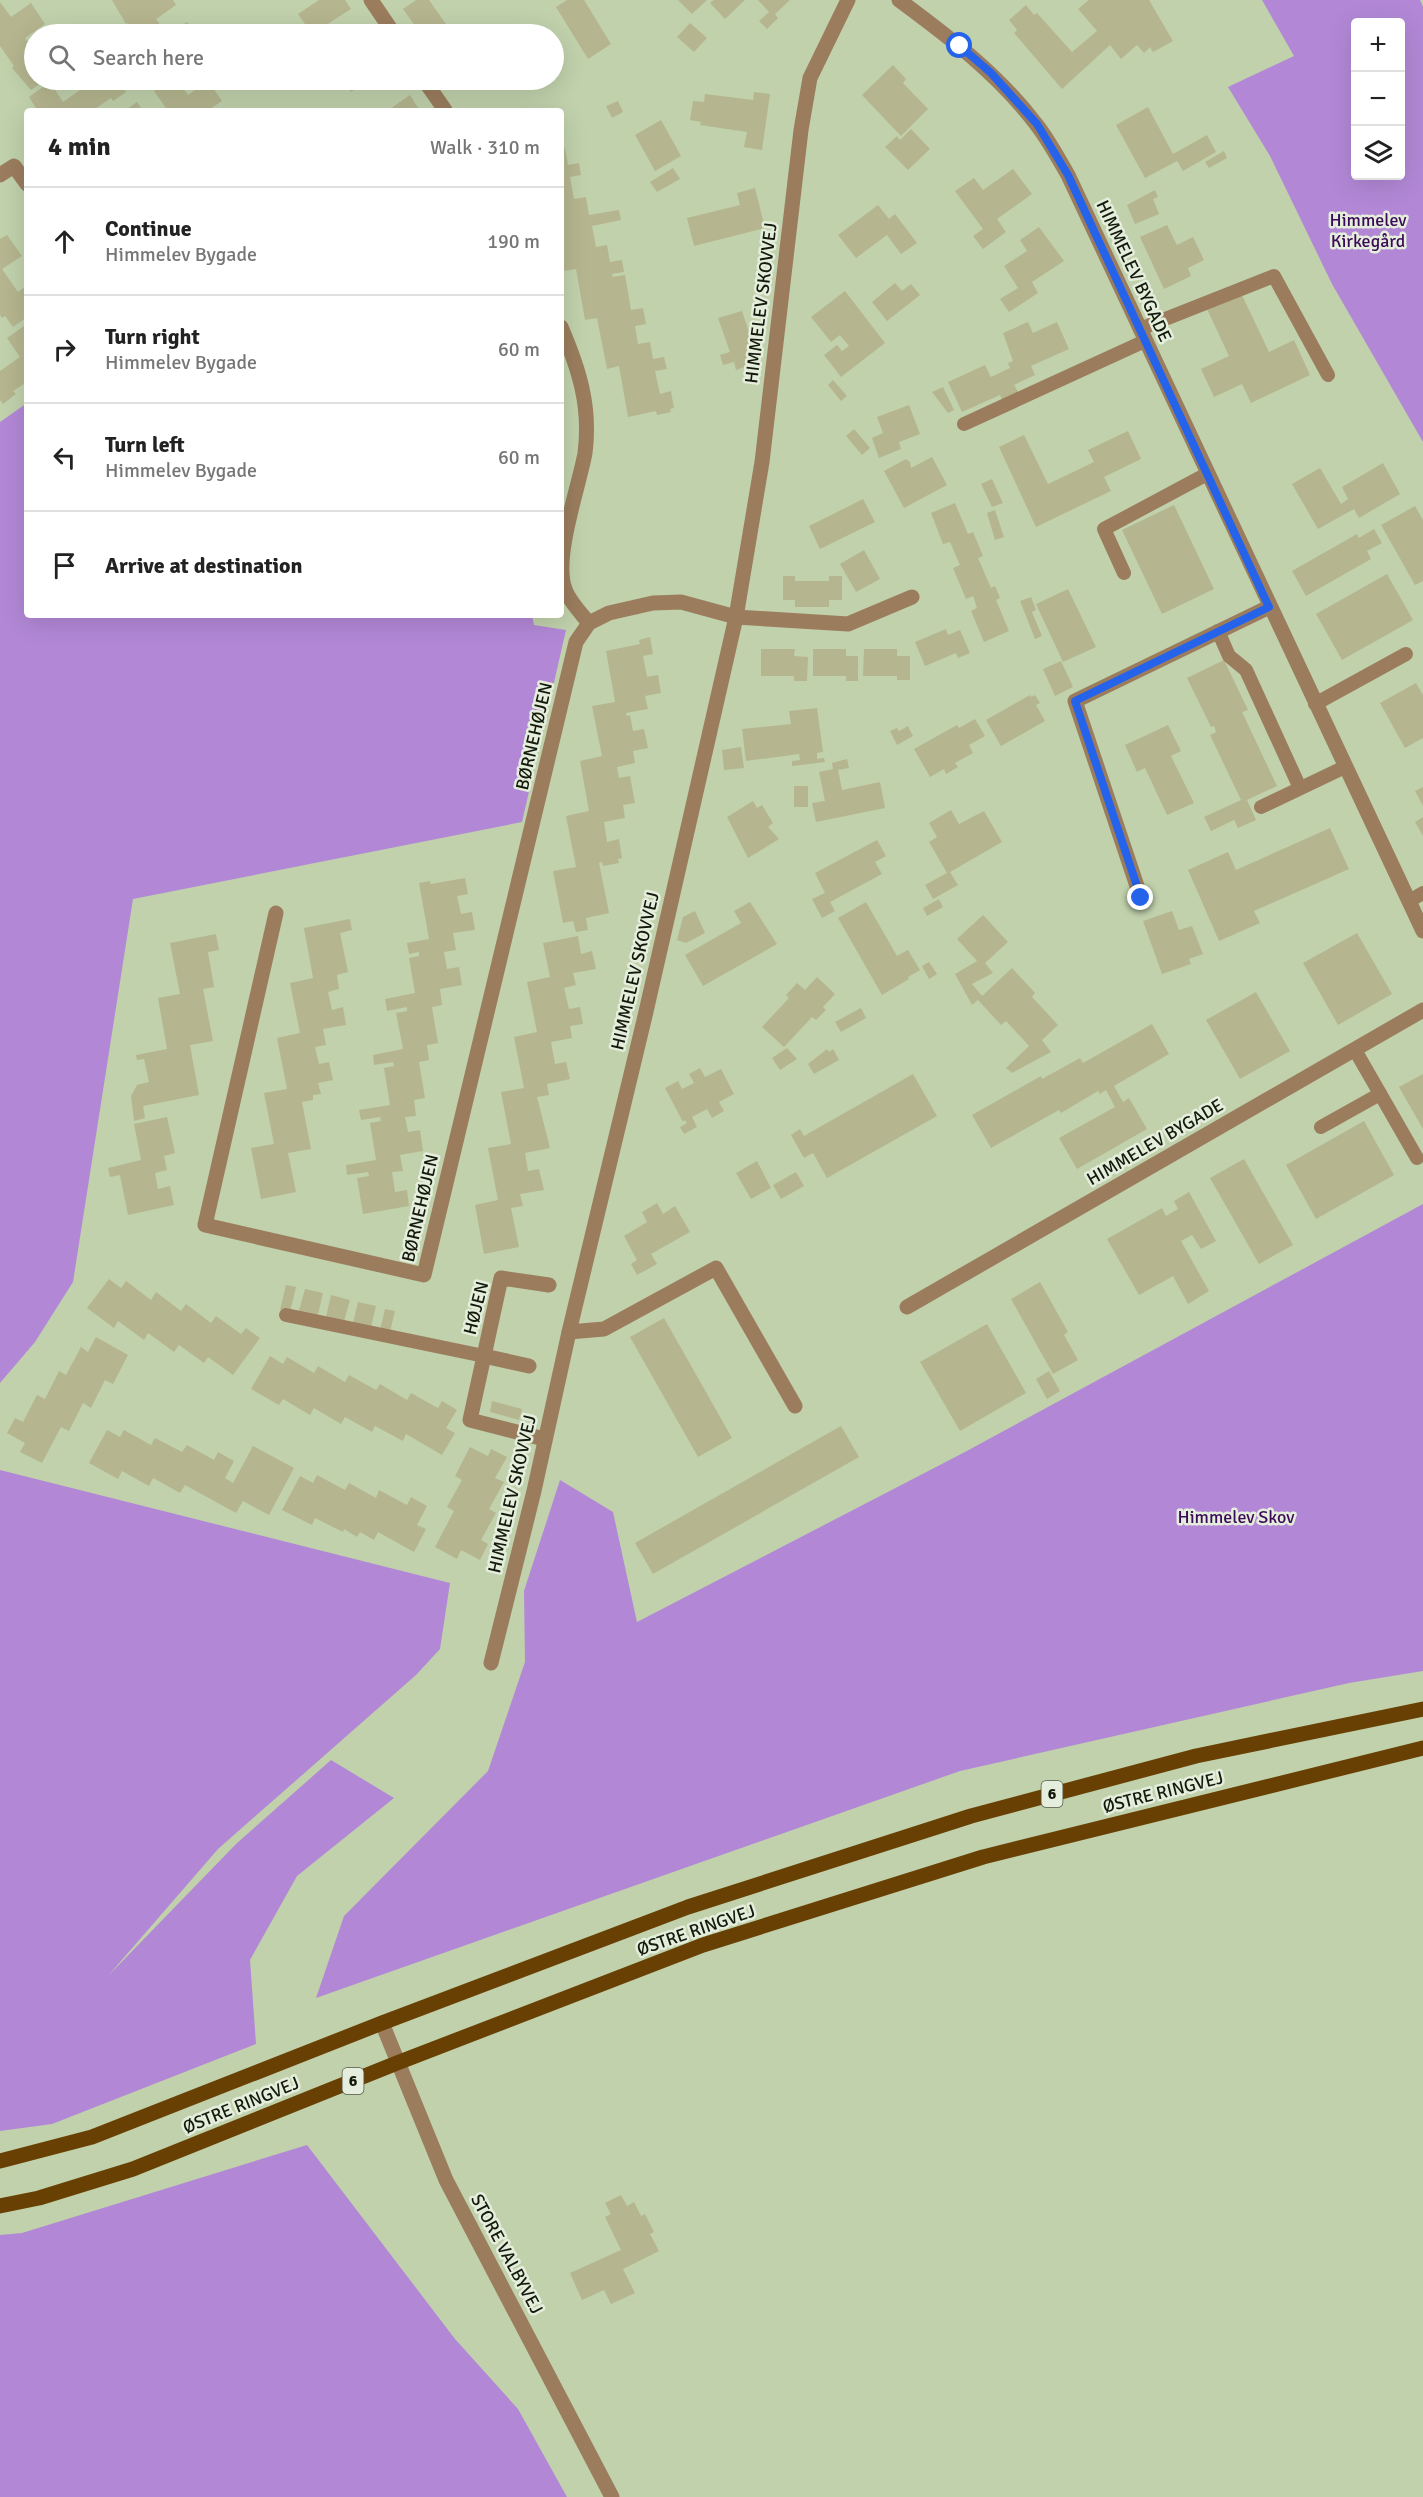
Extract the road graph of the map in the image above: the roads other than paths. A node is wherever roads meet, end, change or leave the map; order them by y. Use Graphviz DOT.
graph roads {
  1 [pos="370,0"];
  2 [pos="848,0"];
  3 [pos="899,0"];
  4 [pos="387,24"];
  5 [pos="431,90"];
  6 [pos="444,108"];
  7 [pos="0,175"];
  8 [pos="24,180"];
  9 [pos="564,334"];
  10 [pos="1142,335"];
  11 [pos="1328,375"];
  12 [pos="964,424"];
  13 [pos="1207,474"];
  14 [pos="564,547"];
  15 [pos="1124,573"];
  16 [pos="564,582"];
  17 [pos="912,597"];
  18 [pos="1269,607"];
  19 [pos="736,617"];
  20 [pos="589,623"];
  21 [pos="1218,631"];
  22 [pos="1406,654"];
  23 [pos="1315,704"];
  24 [pos="1345,767"];
  25 [pos="1300,788"];
  26 [pos="1261,807"];
  27 [pos="1423,893"];
  28 [pos="1141,898"];
  29 [pos="1409,901"];
  30 [pos="276,913"];
  31 [pos="1423,931"];
  32 [pos="1423,1010"];
  33 [pos="1355,1050"];
  34 [pos="1380,1094"];
  35 [pos="1321,1127"];
  36 [pos="1417,1158"];
  37 [pos="549,1285"];
  38 [pos="907,1307"];
  39 [pos="286,1316"];
  40 [pos="569,1332"];
  41 [pos="484,1356"];
  42 [pos="529,1366"];
  43 [pos="795,1407"];
  44 [pos="544,1439"];
  45 [pos="491,1663"];
  46 [pos="1423,1709"];
  47 [pos="1423,1748"];
  48 [pos="382,2023"];
  49 [pos="397,2063"];
  50 [pos="0,2161"];
  51 [pos="0,2206"];
  52 [pos="612,2497"];
  1 -- 4 [label="street"];
  2 -- 19 [label="street, HIMMELEV SKOVVEJ"];
  3 -- 10 [label="street, HIMMELEV BYGADE"];
  5 -- 6 [label="street"];
  7 -- 8 [label="street"];
  9 -- 14 [label="street"];
  10 -- 11 [label="lane"];
  10 -- 12 [label="lane"];
  10 -- 13 [label="street, HIMMELEV BYGADE"];
  13 -- 15 [label="lane"];
  13 -- 18 [label="street, HIMMELEV BYGADE"];
  16 -- 20 [label="street"];
  17 -- 19 [label="street"];
  18 -- 21 [label="street"];
  18 -- 23 [label="street, HIMMELEV BYGADE"];
  19 -- 20 [label="street"];
  19 -- 40 [label="street, HIMMELEV SKOVVEJ"];
  20 -- 30 [label="street, BØRNEHØJEN"];
  21 -- 25 [label="lane"];
  21 -- 28 [label="street"];
  22 -- 23 [label="lane"];
  23 -- 24 [label="street, HIMMELEV BYGADE"];
  24 -- 25 [label="lane"];
  24 -- 29 [label="street, HIMMELEV BYGADE"];
  25 -- 26 [label="lane"];
  27 -- 29 [label="lane"];
  29 -- 31 [label="street, HIMMELEV BYGADE"];
  32 -- 33 [label="street, HIMMELEV BYGADE"];
  33 -- 34 [label="lane"];
  33 -- 38 [label="street, HIMMELEV BYGADE"];
  34 -- 35 [label="lane"];
  34 -- 36 [label="lane"];
  37 -- 41 [label="street, HØJEN"];
  39 -- 41 [label="lane"];
  40 -- 43 [label="street"];
  40 -- 44 [label="street, HIMMELEV SKOVVEJ"];
  41 -- 42 [label="street, HØJEN"];
  41 -- 44 [label="street, HØJEN"];
  44 -- 45 [label="street, HIMMELEV SKOVVEJ"];
  46 -- 48 [label="main road, ØSTRE RINGVEJ / 6"];
  47 -- 49 [label="main road, ØSTRE RINGVEJ / 6"];
  48 -- 49 [label="street, STORE VALBYVEJ"];
  48 -- 50 [label="main road, ØSTRE RINGVEJ / 6"];
  49 -- 51 [label="main road, ØSTRE RINGVEJ / 6"];
  49 -- 52 [label="street, STORE VALBYVEJ"];
}
